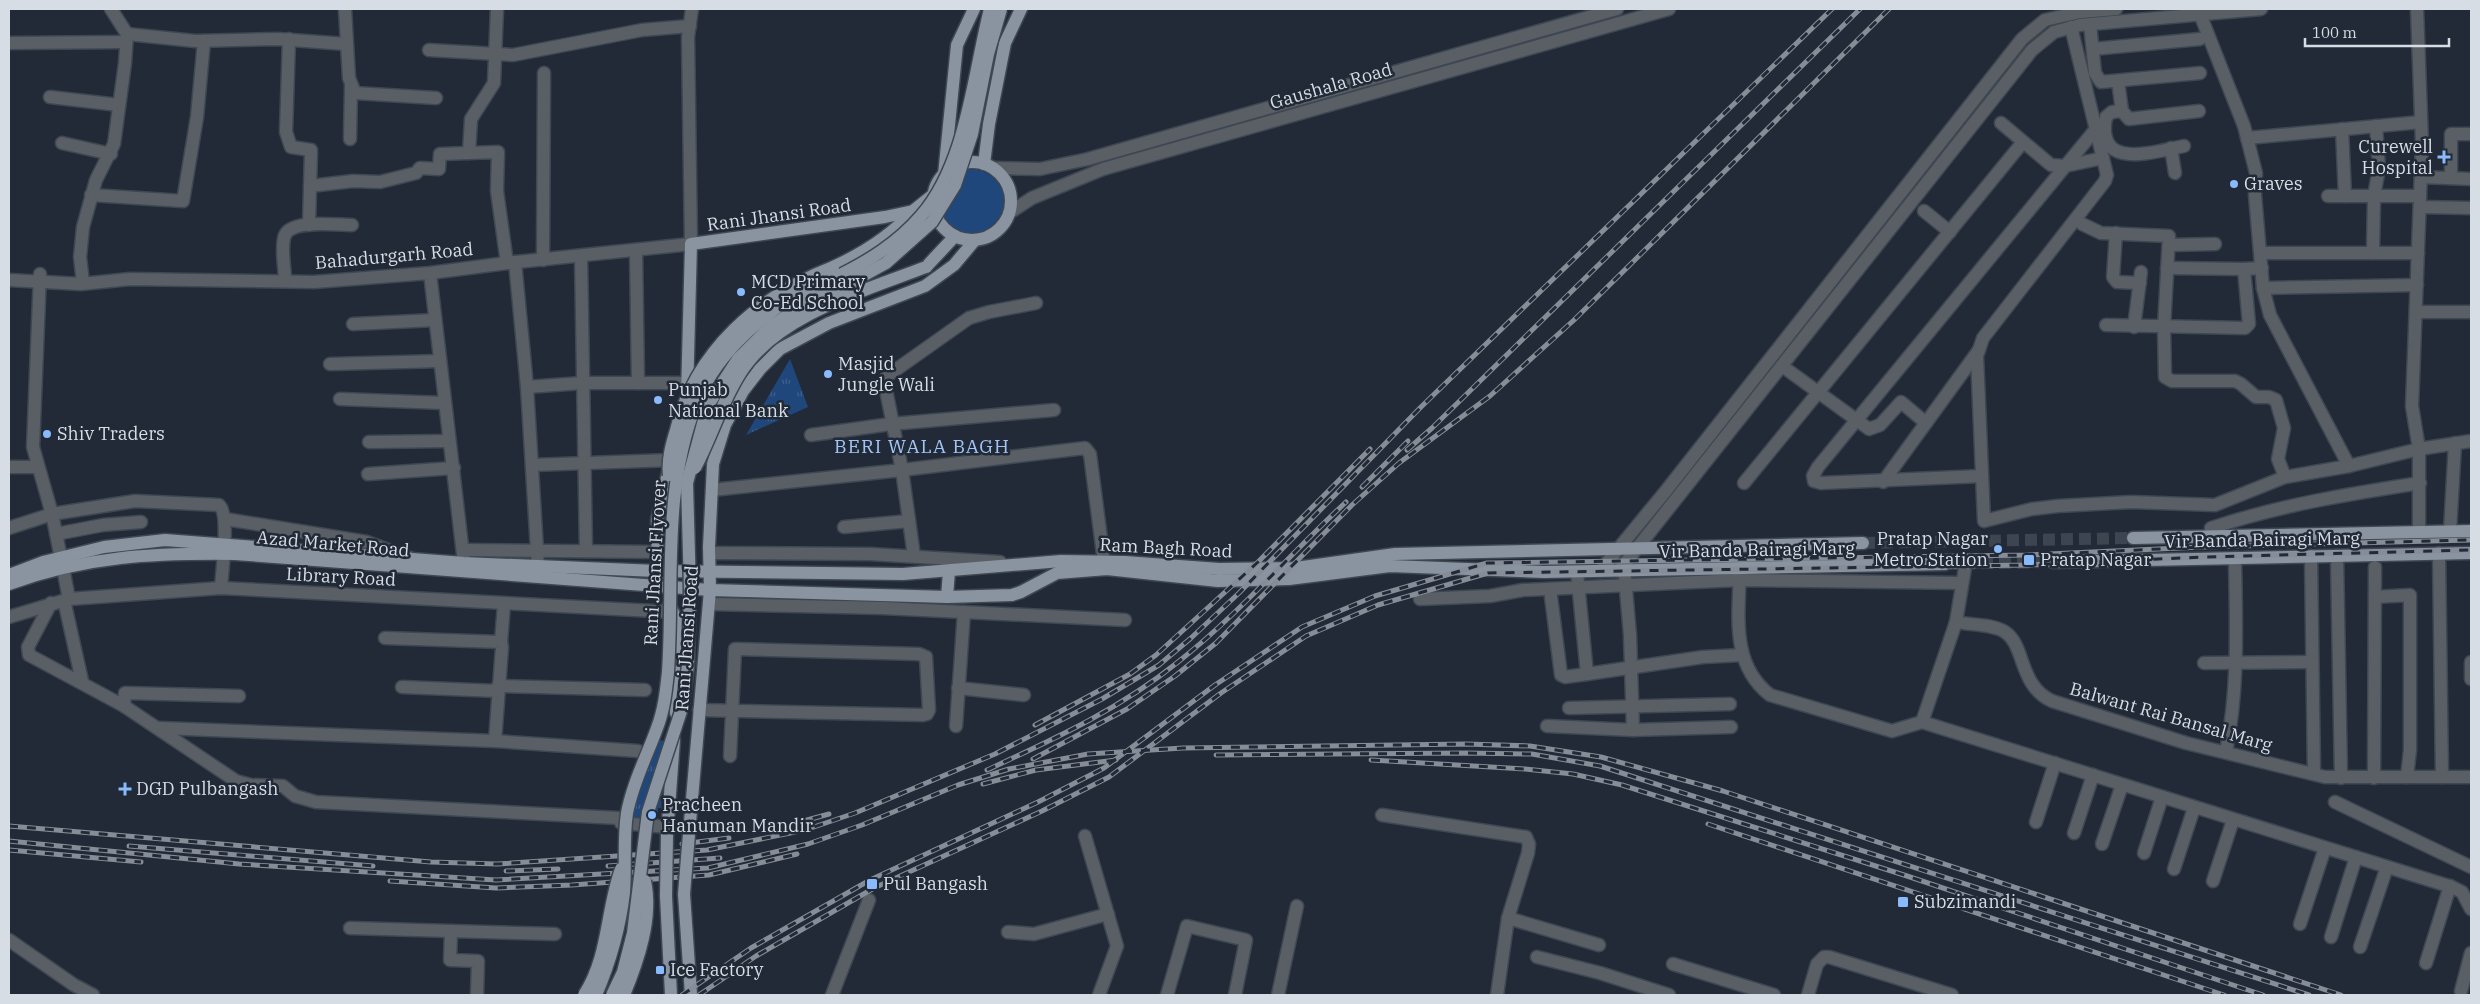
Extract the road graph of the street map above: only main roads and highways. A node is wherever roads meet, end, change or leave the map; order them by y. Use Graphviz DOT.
graph roads {
  1 [pos="974,9"];
  2 [pos="990,9"];
  3 [pos="1001,9"];
  4 [pos="1021,9"];
  5 [pos="988,166"];
  6 [pos="944,175"];
  7 [pos="934,194"];
  8 [pos="913,211"];
  9 [pos="955,236"];
  10 [pos="975,240"];
  11 [pos="688,387"];
  12 [pos="724,425"];
  13 [pos="687,483"];
  14 [pos="674,494"];
  15 [pos="2471,531"];
  16 [pos="2133,538"];
  17 [pos="1863,543"];
  18 [pos="1619,548"];
  19 [pos="223,549"];
  20 [pos="2471,553"];
  21 [pos="2053,562"];
  22 [pos="62,563"];
  23 [pos="1945,564"];
  24 [pos="1059,567"];
  25 [pos="657,571"];
  26 [pos="949,571"];
  27 [pos="1600,571"];
  28 [pos="711,572"];
  29 [pos="9,575"];
  30 [pos="9,584"];
  31 [pos="658,585"];
  32 [pos="710,590"];
  33 [pos="947,597"];
  34 [pos="625,859"];
  35 [pos="641,866"];
  36 [pos="584,995"];
  37 [pos="596,995"];
  38 [pos="612,995"];
  39 [pos="624,995"];
  40 [pos="671,995"];
  41 [pos="691,995"];
  1 -- 6 [label="main road"];
  2 -- 14 [label="main road, Rani Jhansi Flyover, bridge"];
  3 -- 13 [label="main road, Rani Jhansi Flyover, bridge"];
  4 -- 5 [label="main road"];
  5 -- 6 [label="main road"];
  5 -- 10 [label="main road"];
  6 -- 7 [label="main road"];
  7 -- 8 [label="main road, Rani Jhansi Road"];
  7 -- 9 [label="main road"];
  8 -- 11 [label="main road, Rani Jhansi Road"];
  8 -- 14 [label="main road, bridge"];
  9 -- 10 [label="main road"];
  9 -- 13 [label="main road, bridge"];
  10 -- 12 [label="main road, Rani Jhansi Road"];
  11 -- 12 [label="main road"];
  11 -- 25 [label="main road, Rani Jhansi Road"];
  12 -- 28 [label="main road, Rani Jhansi Road"];
  13 -- 35 [label="main road, Rani Jhansi Flyover, bridge"];
  14 -- 34 [label="main road, Rani Jhansi Flyover, bridge"];
  15 -- 16 [label="main road, Vir Banda Bairagi Marg"];
  17 -- 18 [label="main road, Vir Banda Bairagi Marg"];
  18 -- 24 [label="main road, Ram Bagh Road"];
  19 -- 22 [label="main road, Azad Market Road"];
  19 -- 25 [label="main road, Azad Market Road"];
  19 -- 31 [label="main road, Azad Market Road"];
  20 -- 21 [label="main road, Vir Banda Bairagi Marg"];
  22 -- 29 [label="main road, Azad Market Road"];
  22 -- 30 [label="main road, Azad Market Road"];
  23 -- 27 [label="main road, Vir Banda Bairagi Marg"];
  24 -- 26 [label="main road, Ram Bagh Road"];
  24 -- 27 [label="main road, Ram Bagh Road"];
  24 -- 33 [label="main road, Ram Bagh Road"];
  25 -- 28 [label="main road, Ram Bagh Road"];
  25 -- 31 [label="main road, Rani Jhansi Road"];
  26 -- 28 [label="main road, Ram Bagh Road"];
  26 -- 33 [label="main road"];
  28 -- 32 [label="main road, Rani Jhansi Road"];
  31 -- 32 [label="main road, Azad Market Road"];
  31 -- 40 [label="main road, Rani Jhansi Road, bridge"];
  32 -- 33 [label="main road, Ram Bagh Road"];
  32 -- 41 [label="main road, Rani Jhansi Road, bridge"];
  34 -- 36 [label="main road, bridge"];
  34 -- 37 [label="main road, Rani Jhansi Flyover, bridge"];
  35 -- 38 [label="main road, Rani Jhansi Flyover, bridge"];
  35 -- 39 [label="main road, bridge"];
}
